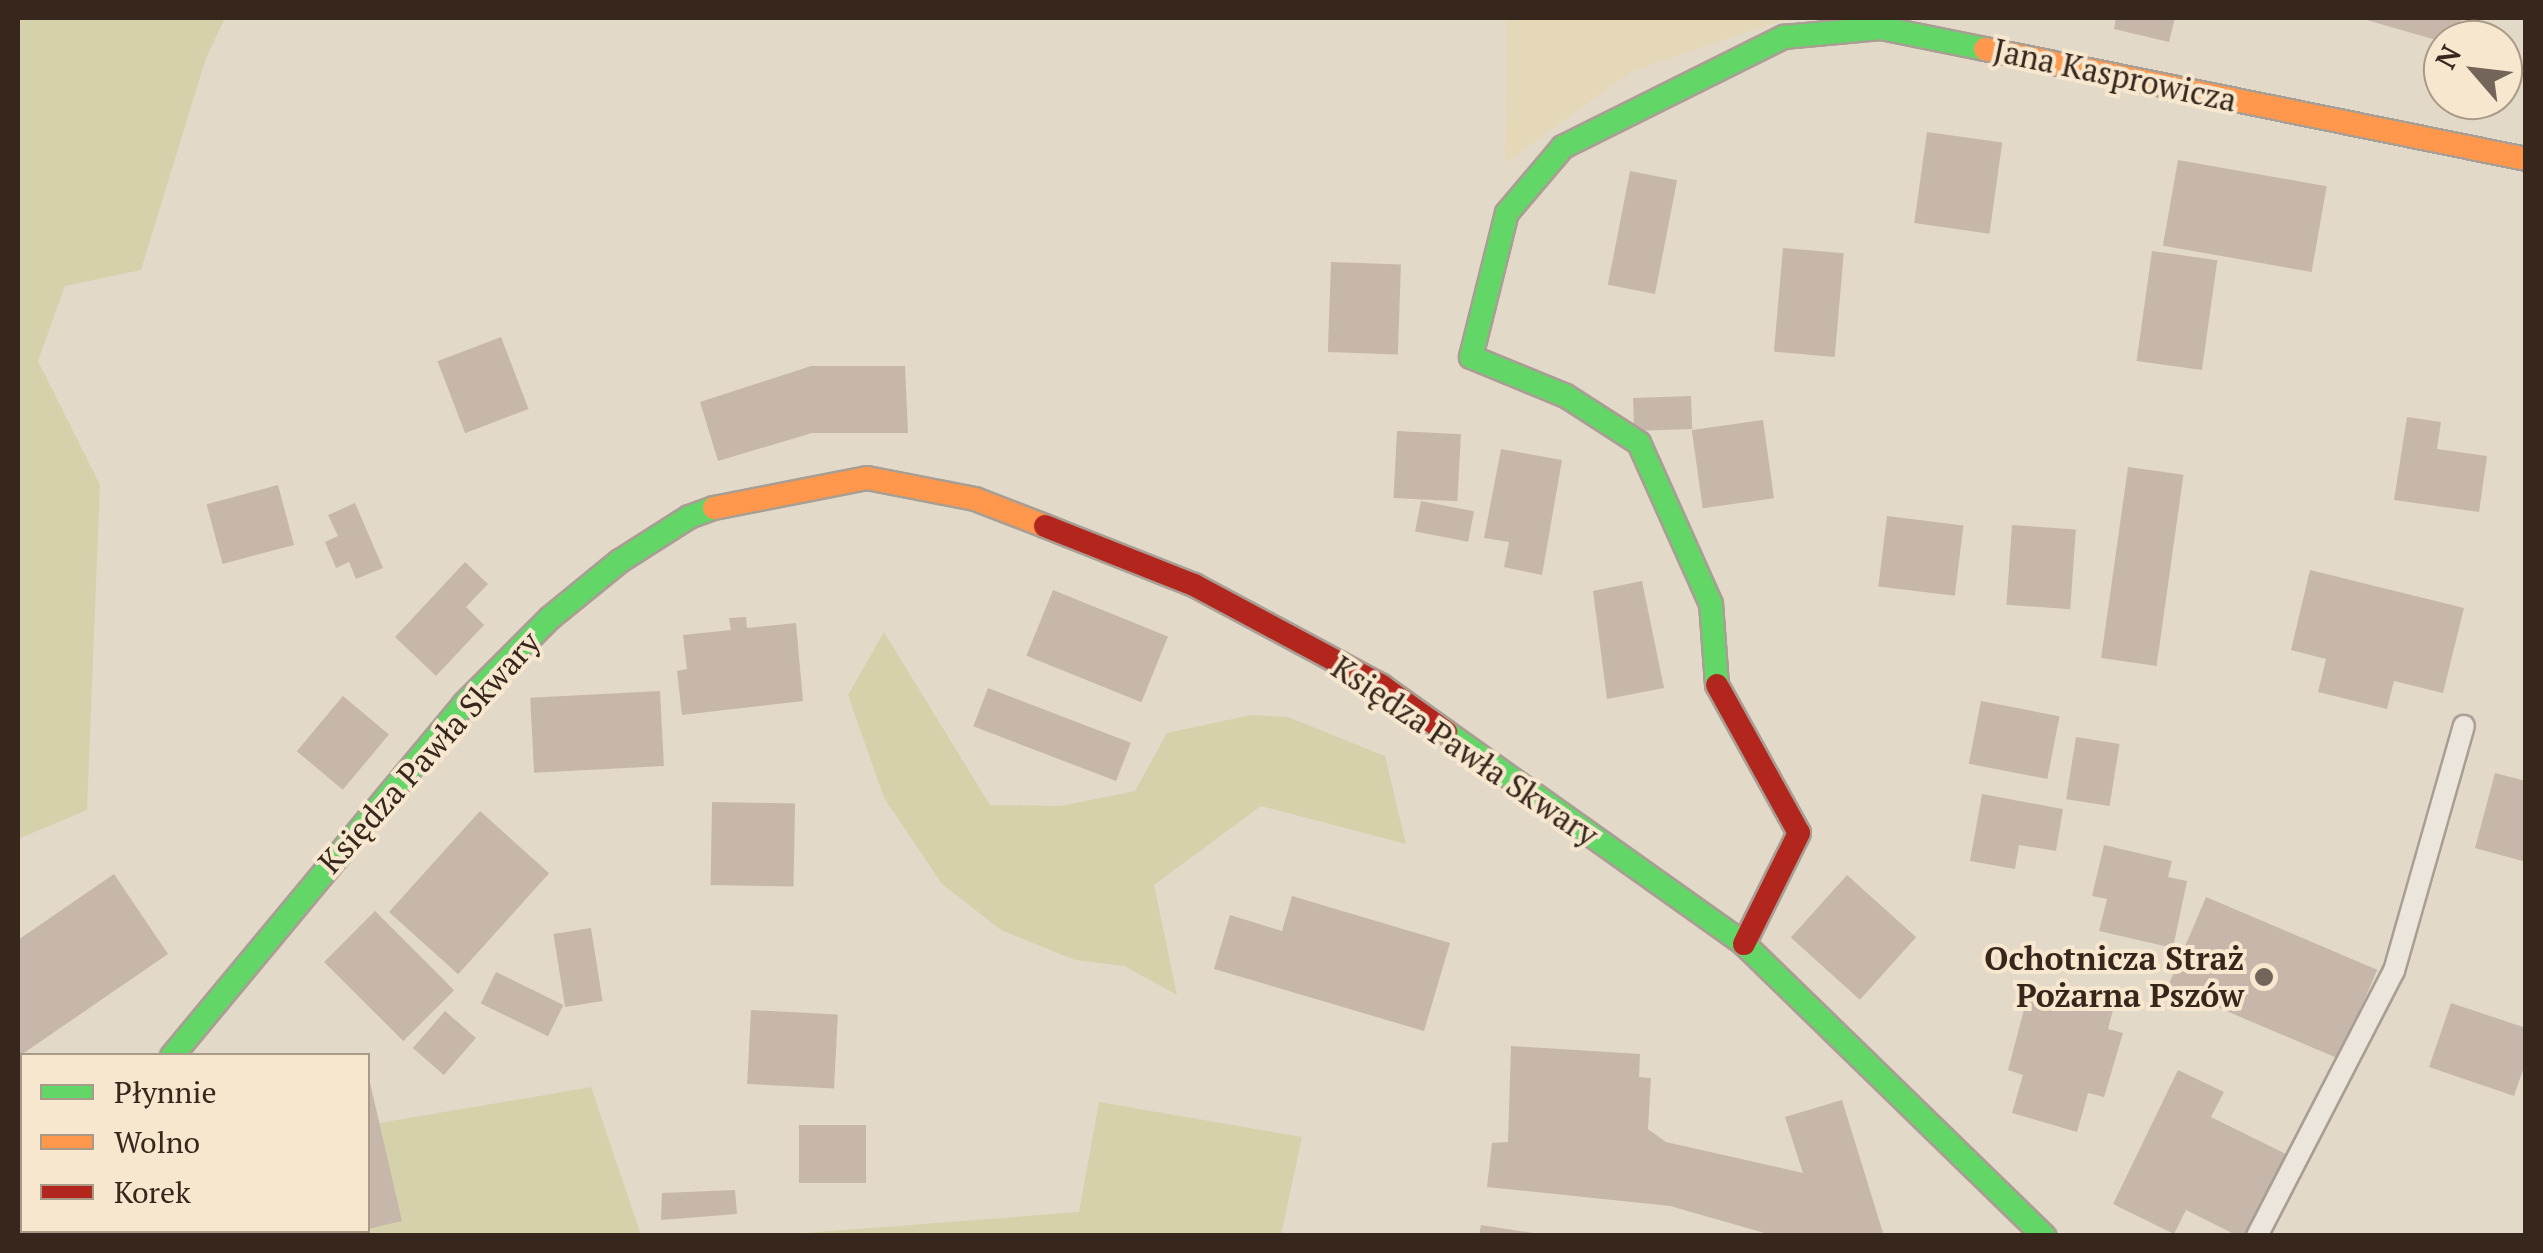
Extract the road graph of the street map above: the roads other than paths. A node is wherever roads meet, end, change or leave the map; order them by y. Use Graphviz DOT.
graph roads {
  1 [pos="2526,159"];
  2 [pos="2464,726"];
  3 [pos="1744,944"];
  4 [pos="174,1053"];
  5 [pos="2044,1236"];
  6 [pos="2257,1236"];
  1 -- 3 [label="main road, Jana Kasprowicza"];
  2 -- 6 [label="lane"];
  3 -- 4 [label="main road, Księdza Pawła Skwary"];
  3 -- 5 [label="main road, Księdza Pawła Skwary"];
}
